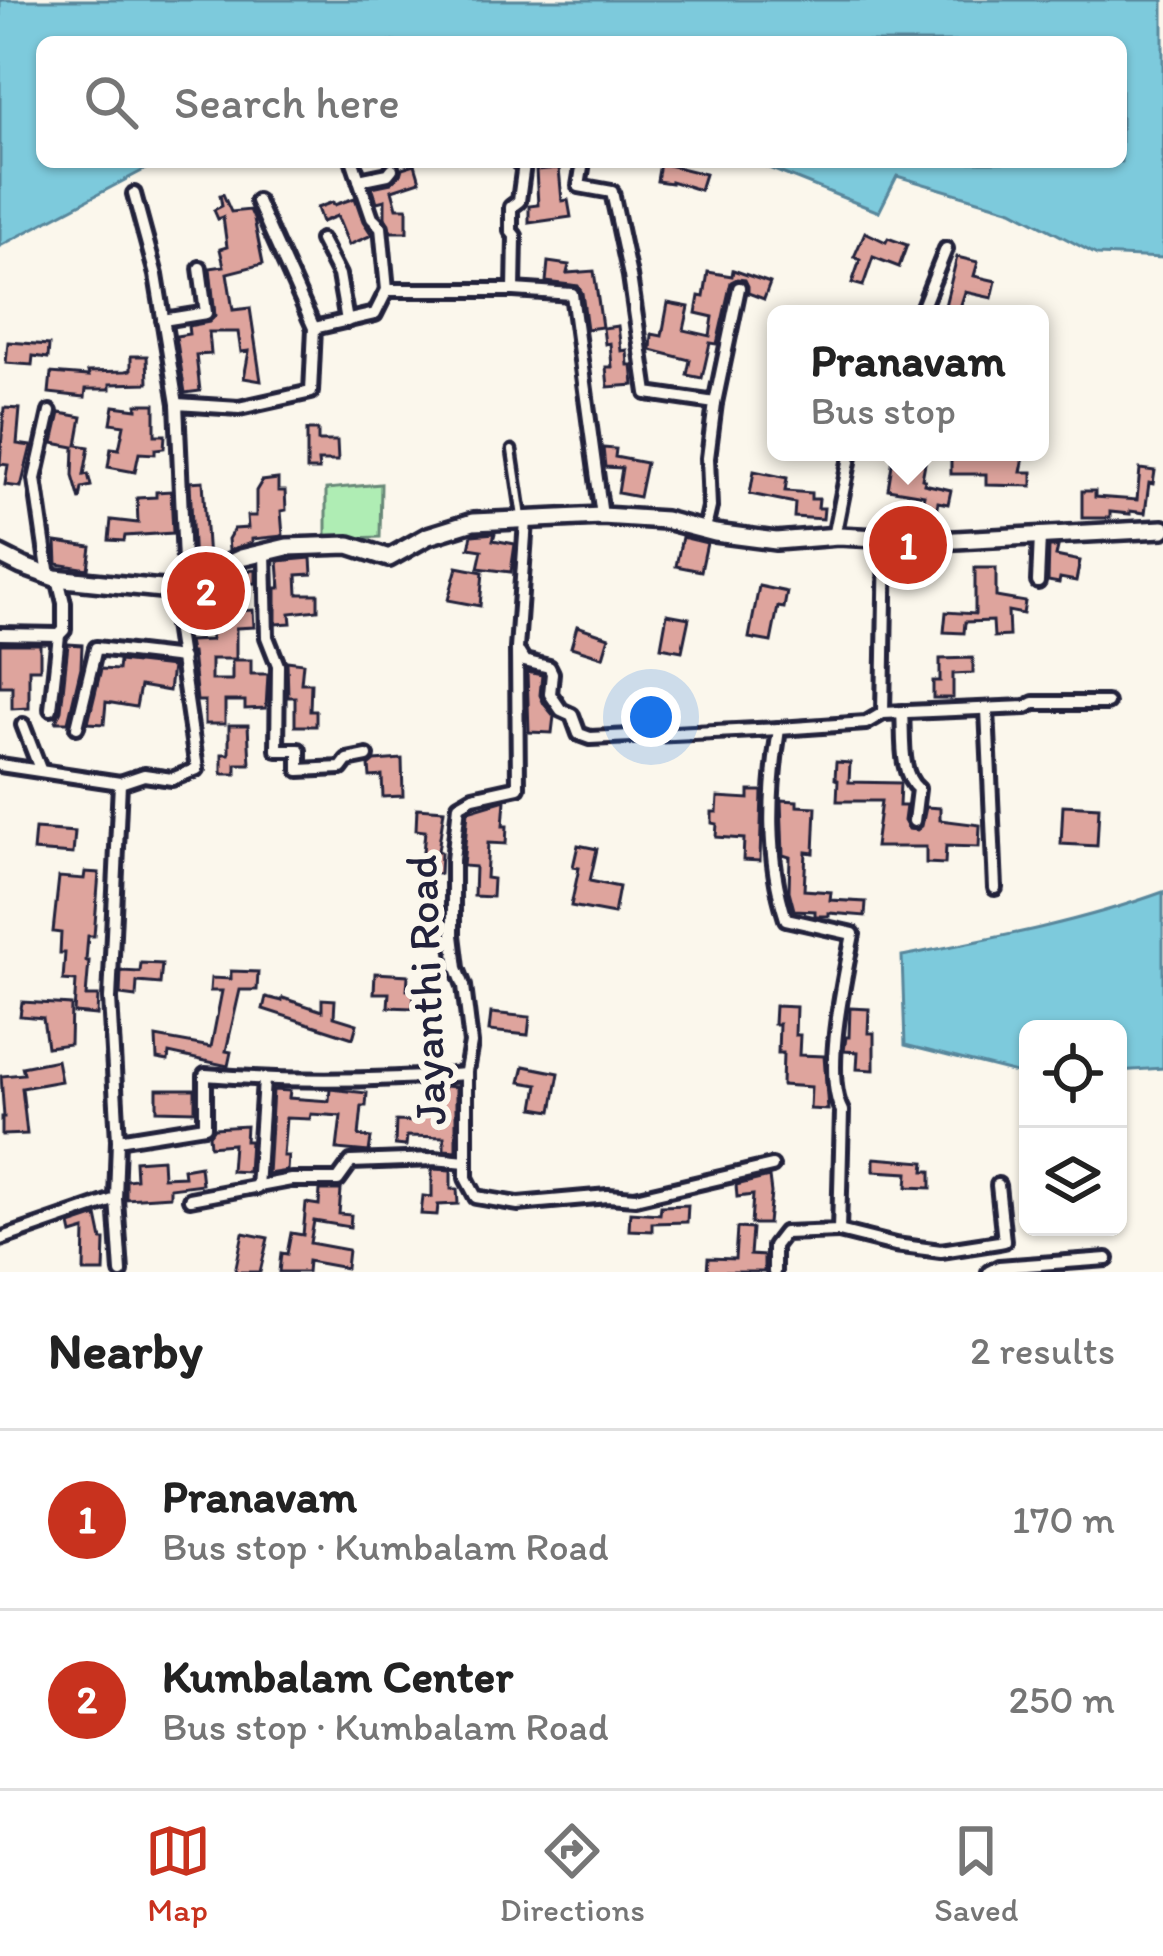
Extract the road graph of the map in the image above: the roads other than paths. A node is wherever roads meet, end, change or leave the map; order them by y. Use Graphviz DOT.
graph roads {
  1 [pos="355,168"];
  2 [pos="523,168"];
  3 [pos="583,168"];
  4 [pos="392,169"];
  5 [pos="359,180"];
  6 [pos="134,194"];
  7 [pos="257,201"];
  8 [pos="321,240"];
  9 [pos="946,249"];
  10 [pos="200,268"];
  11 [pos="739,288"];
  12 [pos="387,290"];
  13 [pos="514,290"];
  14 [pos="924,305"];
  15 [pos="163,320"];
  16 [pos="347,321"];
  17 [pos="314,328"];
  18 [pos="715,403"];
  19 [pos="177,404"];
  20 [pos="50,412"];
  21 [pos="512,449"];
  22 [pos="849,461"];
  23 [pos="602,516"];
  24 [pos="525,521"];
  25 [pos="1163,529"];
  26 [pos="705,530"];
  27 [pos="1040,536"];
  28 [pos="834,537"];
  29 [pos="886,539"];
  30 [pos="265,552"];
  31 [pos="0,554"];
  32 [pos="54,577"];
  33 [pos="1038,582"];
  34 [pos="178,587"];
  35 [pos="0,634"];
  36 [pos="59,635"];
  37 [pos="517,649"];
  38 [pos="182,658"];
  39 [pos="1107,703"];
  40 [pos="51,709"];
  41 [pos="987,709"];
  42 [pos="902,712"];
  43 [pos="884,713"];
  44 [pos="23,725"];
  45 [pos="77,727"];
  46 [pos="778,729"];
  47 [pos="367,756"];
  48 [pos="0,765"];
  49 [pos="40,769"];
  50 [pos="120,782"];
  51 [pos="914,821"];
  52 [pos="994,888"];
  53 [pos="466,1074"];
  54 [pos="264,1080"];
  55 [pos="118,1140"];
  56 [pos="466,1162"];
  57 [pos="772,1166"];
  58 [pos="998,1184"];
  59 [pos="256,1188"];
  60 [pos="190,1198"];
  61 [pos="116,1199"];
  62 [pos="839,1231"];
  63 [pos="0,1239"];
  64 [pos="1107,1259"];
  65 [pos="121,1272"];
  66 [pos="774,1272"];
  67 [pos="988,1272"];
  1 -- 5 [label="street"];
  2 -- 13 [label="street"];
  3 -- 18 [label="street"];
  4 -- 5 [label="street"];
  5 -- 12 [label="street"];
  6 -- 15 [label="street"];
  7 -- 17 [label="street"];
  8 -- 16 [label="street"];
  9 -- 14 [label="street"];
  10 -- 15 [label="street"];
  11 -- 18 [label="street"];
  12 -- 13 [label="street"];
  12 -- 16 [label="street"];
  13 -- 23 [label="street"];
  15 -- 19 [label="street"];
  16 -- 17 [label="street"];
  17 -- 19 [label="street"];
  18 -- 26 [label="street"];
  19 -- 34 [label="street"];
  20 -- 32 [label="street"];
  21 -- 24 [label="lane"];
  22 -- 28 [label="street"];
  23 -- 24 [label="main road"];
  23 -- 26 [label="main road"];
  24 -- 30 [label="main road"];
  24 -- 37 [label="street, Jayanthi Road"];
  25 -- 27 [label="main road"];
  26 -- 28 [label="main road"];
  27 -- 29 [label="main road"];
  27 -- 33 [label="street"];
  28 -- 29 [label="main road"];
  29 -- 43 [label="street"];
  30 -- 34 [label="main road"];
  30 -- 47 [label="street"];
  31 -- 32 [label="main road"];
  32 -- 34 [label="main road"];
  32 -- 36 [label="street"];
  34 -- 38 [label="street"];
  35 -- 36 [label="street"];
  36 -- 40 [label="street"];
  37 -- 46 [label="street"];
  37 -- 53 [label="street, Jayanthi Road"];
  38 -- 45 [label="street"];
  38 -- 50 [label="street"];
  39 -- 41 [label="street"];
  41 -- 42 [label="street"];
  41 -- 52 [label="street"];
  42 -- 43 [label="street"];
  42 -- 51 [label="street"];
  43 -- 46 [label="street"];
  44 -- 49 [label="street"];
  46 -- 62 [label="street"];
  48 -- 49 [label="street"];
  49 -- 50 [label="street"];
  50 -- 55 [label="street"];
  53 -- 54 [label="street"];
  53 -- 56 [label="street, Jayanthi Road"];
  54 -- 55 [label="street"];
  54 -- 59 [label="street"];
  55 -- 61 [label="street"];
  56 -- 57 [label="street, Jayanthi Road"];
  56 -- 59 [label="street"];
  58 -- 62 [label="street"];
  59 -- 60 [label="street"];
  61 -- 63 [label="street"];
  61 -- 65 [label="street"];
  62 -- 66 [label="street"];
  64 -- 67 [label="street"];
}
